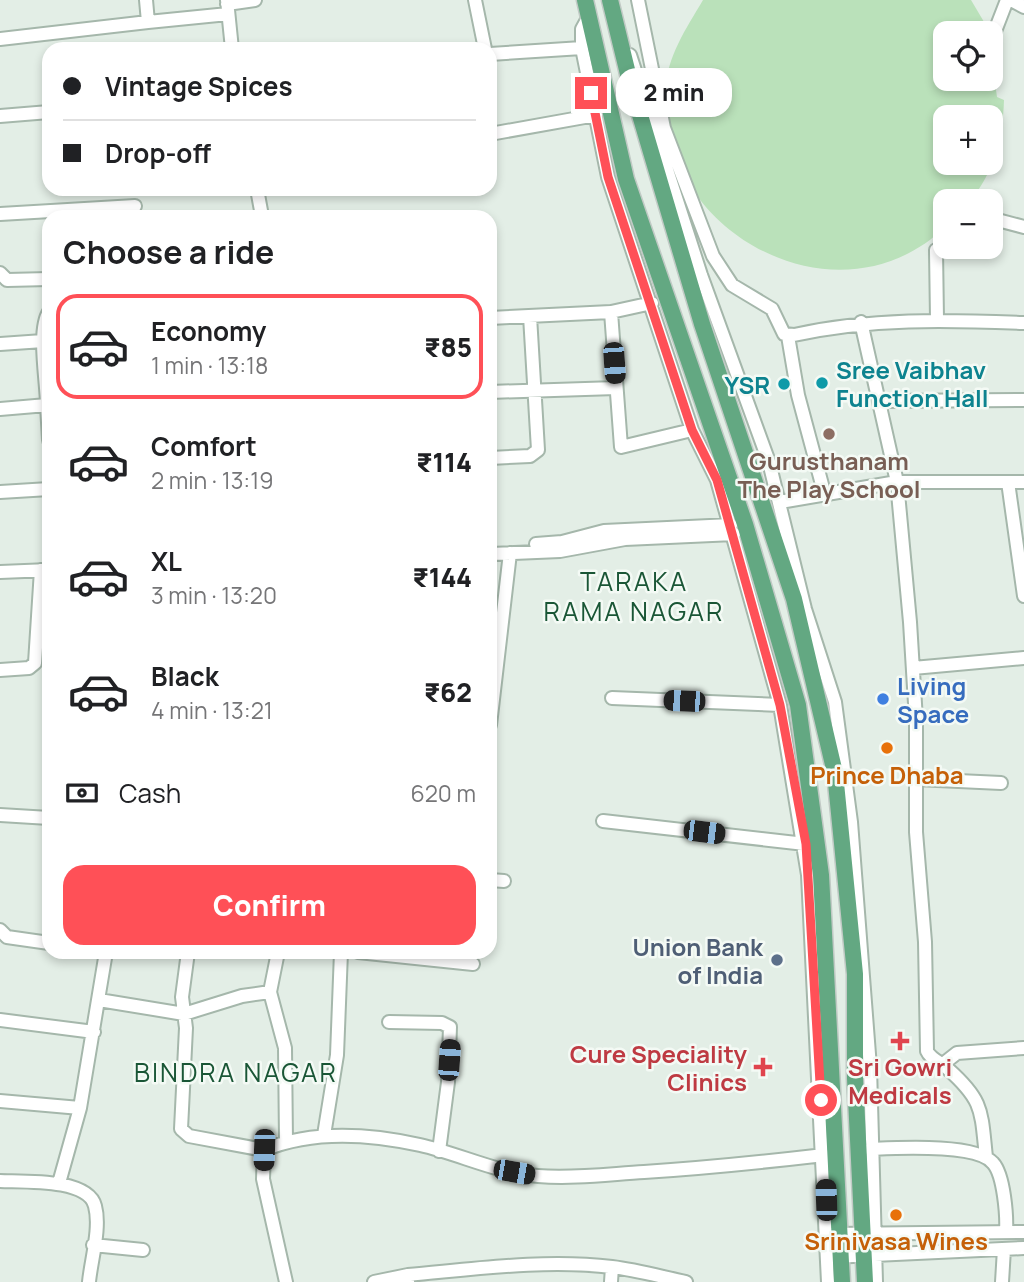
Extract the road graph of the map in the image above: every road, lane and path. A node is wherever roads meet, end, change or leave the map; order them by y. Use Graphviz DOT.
graph roads {
  1 [pos="146,0"];
  2 [pos="255,0"];
  3 [pos="475,0"];
  4 [pos="585,0"];
  5 [pos="638,0"];
  6 [pos="1009,0"];
  7 [pos="227,6"];
  8 [pos="611,7"];
  9 [pos="1024,7"];
  10 [pos="588,18"];
  11 [pos="1000,21"];
  12 [pos="148,22"];
  13 [pos="0,39"];
  14 [pos="231,42"];
  15 [pos="484,42"];
  16 [pos="582,48"];
  17 [pos="497,54"];
  18 [pos="42,113"];
  19 [pos="596,115"];
  20 [pos="0,116"];
  21 [pos="497,133"];
  22 [pos="135,206"];
  23 [pos="68,210"];
  24 [pos="42,212"];
  25 [pos="0,214"];
  26 [pos="1003,222"];
  27 [pos="1024,228"];
  28 [pos="936,259"];
  29 [pos="721,271"];
  30 [pos="0,273"];
  31 [pos="701,275"];
  32 [pos="42,279"];
  33 [pos="652,303"];
  34 [pos="611,312"];
  35 [pos="530,316"];
  36 [pos="497,318"];
  37 [pos="937,319"];
  38 [pos="861,322"];
  39 [pos="1024,323"];
  40 [pos="788,336"];
  41 [pos="42,341"];
  42 [pos="0,344"];
  43 [pos="616,388"];
  44 [pos="535,391"];
  45 [pos="497,392"];
  46 [pos="1024,400"];
  47 [pos="879,401"];
  48 [pos="42,405"];
  49 [pos="0,409"];
  50 [pos="692,430"];
  51 [pos="497,458"];
  52 [pos="897,482"];
  53 [pos="1008,482"];
  54 [pos="1024,482"];
  55 [pos="42,489"];
  56 [pos="0,492"];
  57 [pos="824,492"];
  58 [pos="780,502"];
  59 [pos="733,529"];
  60 [pos="497,546"];
  61 [pos="510,553"];
  62 [pos="497,554"];
  63 [pos="42,570"];
  64 [pos="0,572"];
  65 [pos="1024,596"];
  66 [pos="42,598"];
  67 [pos="1024,658"];
  68 [pos="497,665"];
  69 [pos="913,668"];
  70 [pos="0,670"];
  71 [pos="612,698"];
  72 [pos="780,705"];
  73 [pos="916,779"];
  74 [pos="1001,783"];
  75 [pos="0,815"];
  76 [pos="42,818"];
  77 [pos="603,821"];
  78 [pos="806,844"];
  79 [pos="497,880"];
  80 [pos="505,881"];
  81 [pos="0,930"];
  82 [pos="42,942"];
  83 [pos="105,959"];
  84 [pos="187,959"];
  85 [pos="277,959"];
  86 [pos="341,959"];
  87 [pos="425,959"];
  88 [pos="473,964"];
  89 [pos="270,992"];
  90 [pos="99,1000"];
  91 [pos="184,1014"];
  92 [pos="0,1020"];
  93 [pos="389,1022"];
  94 [pos="94,1032"];
  95 [pos="1024,1048"];
  96 [pos="943,1064"];
  97 [pos="0,1101"];
  98 [pos="80,1108"];
  99 [pos="324,1135"];
  100 [pos="286,1140"];
  101 [pos="864,1149"];
  102 [pos="264,1150"];
  103 [pos="439,1151"];
  104 [pos="824,1155"];
  105 [pos="986,1157"];
  106 [pos="0,1181"];
  107 [pos="59,1183"];
  108 [pos="1006,1232"];
  109 [pos="1024,1232"];
  110 [pos="833,1234"];
  111 [pos="869,1234"];
  112 [pos="93,1245"];
  113 [pos="1024,1248"];
  114 [pos="1004,1249"];
  115 [pos="143,1250"];
  116 [pos="869,1254"];
  117 [pos="834,1257"];
  118 [pos="612,1268"];
  119 [pos="408,1279"];
  120 [pos="89,1282"];
  121 [pos="286,1282"];
  122 [pos="374,1282"];
  123 [pos="611,1282"];
  124 [pos="686,1282"];
  125 [pos="828,1282"];
  126 [pos="842,1282"];
  127 [pos="864,1282"];
  128 [pos="876,1282"];
  129 [pos="1002,1282"];
  1 -- 12 [label="street"];
  2 -- 7 [label="street"];
  3 -- 15 [label="street"];
  4 -- 10 [label="main road"];
  5 -- 29 [label="street"];
  6 -- 9 [label="street"];
  6 -- 11 [label="street"];
  7 -- 12 [label="street"];
  7 -- 14 [label="street"];
  8 -- 31 [label="street"];
  8 -- 101 [label="main road"];
  10 -- 16 [label="street"];
  10 -- 110 [label="main road"];
  12 -- 13 [label="street"];
  16 -- 17 [label="street"];
  16 -- 19 [label="street"];
  18 -- 20 [label="street"];
  19 -- 21 [label="street"];
  19 -- 33 [label="street"];
  22 -- 23 [label="street"];
  24 -- 25 [label="street"];
  26 -- 27 [label="street"];
  28 -- 37 [label="street"];
  29 -- 31 [label="street"];
  29 -- 40 [label="street"];
  30 -- 32 [label="street"];
  31 -- 58 [label="street"];
  33 -- 34 [label="street"];
  33 -- 50 [label="street"];
  34 -- 35 [label="street"];
  34 -- 43 [label="street"];
  35 -- 36 [label="street"];
  35 -- 44 [label="street"];
  37 -- 38 [label="street"];
  37 -- 39 [label="street"];
  38 -- 40 [label="street"];
  38 -- 47 [label="street"];
  40 -- 57 [label="street"];
  41 -- 42 [label="street"];
  43 -- 44 [label="street"];
  43 -- 50 [label="street"];
  44 -- 45 [label="street"];
  44 -- 51 [label="street"];
  46 -- 47 [label="street"];
  47 -- 52 [label="street"];
  48 -- 49 [label="street"];
  50 -- 59 [label="street"];
  52 -- 53 [label="street"];
  52 -- 57 [label="street"];
  52 -- 69 [label="street"];
  53 -- 54 [label="street"];
  53 -- 65 [label="street"];
  55 -- 56 [label="street"];
  57 -- 58 [label="street"];
  58 -- 101 [label="street"];
  59 -- 60 [label="street"];
  59 -- 61 [label="street"];
  59 -- 72 [label="street"];
  61 -- 62 [label="street"];
  61 -- 68 [label="street"];
  63 -- 64 [label="street"];
  66 -- 70 [label="street"];
  67 -- 69 [label="street"];
  69 -- 73 [label="street"];
  71 -- 72 [label="street"];
  72 -- 78 [label="street"];
  73 -- 74 [label="street"];
  73 -- 96 [label="street"];
  75 -- 76 [label="street"];
  77 -- 78 [label="street"];
  78 -- 104 [label="street"];
  79 -- 80 [label="street"];
  81 -- 82 [label="street"];
  83 -- 90 [label="street"];
  84 -- 91 [label="street"];
  85 -- 89 [label="street"];
  86 -- 99 [label="street"];
  87 -- 88 [label="street"];
  89 -- 91 [label="street"];
  89 -- 100 [label="street"];
  90 -- 91 [label="street"];
  90 -- 94 [label="street"];
  91 -- 102 [label="street"];
  92 -- 94 [label="street"];
  93 -- 103 [label="street"];
  94 -- 98 [label="street"];
  95 -- 96 [label="street"];
  96 -- 105 [label="street"];
  97 -- 98 [label="street"];
  98 -- 107 [label="street"];
  99 -- 100 [label="street"];
  99 -- 103 [label="street"];
  100 -- 102 [label="street"];
  101 -- 105 [label="street"];
  101 -- 111 [label="main road"];
  102 -- 121 [label="street"];
  103 -- 104 [label="street"];
  104 -- 110 [label="street"];
  105 -- 108 [label="street"];
  106 -- 107 [label="street"];
  107 -- 112 [label="street"];
  108 -- 109 [label="street"];
  108 -- 111 [label="street"];
  110 -- 111 [label="street"];
  110 -- 117 [label="main road"];
  111 -- 116 [label="main road"];
  112 -- 115 [label="street"];
  112 -- 120 [label="street"];
  113 -- 114 [label="street"];
  114 -- 116 [label="street"];
  114 -- 129 [label="street"];
  116 -- 117 [label="street"];
  116 -- 127 [label="main road"];
  116 -- 128 [label="street"];
  117 -- 125 [label="street"];
  117 -- 126 [label="main road"];
  118 -- 119 [label="street"];
  118 -- 123 [label="street"];
  118 -- 124 [label="street"];
  119 -- 122 [label="street"];
}
